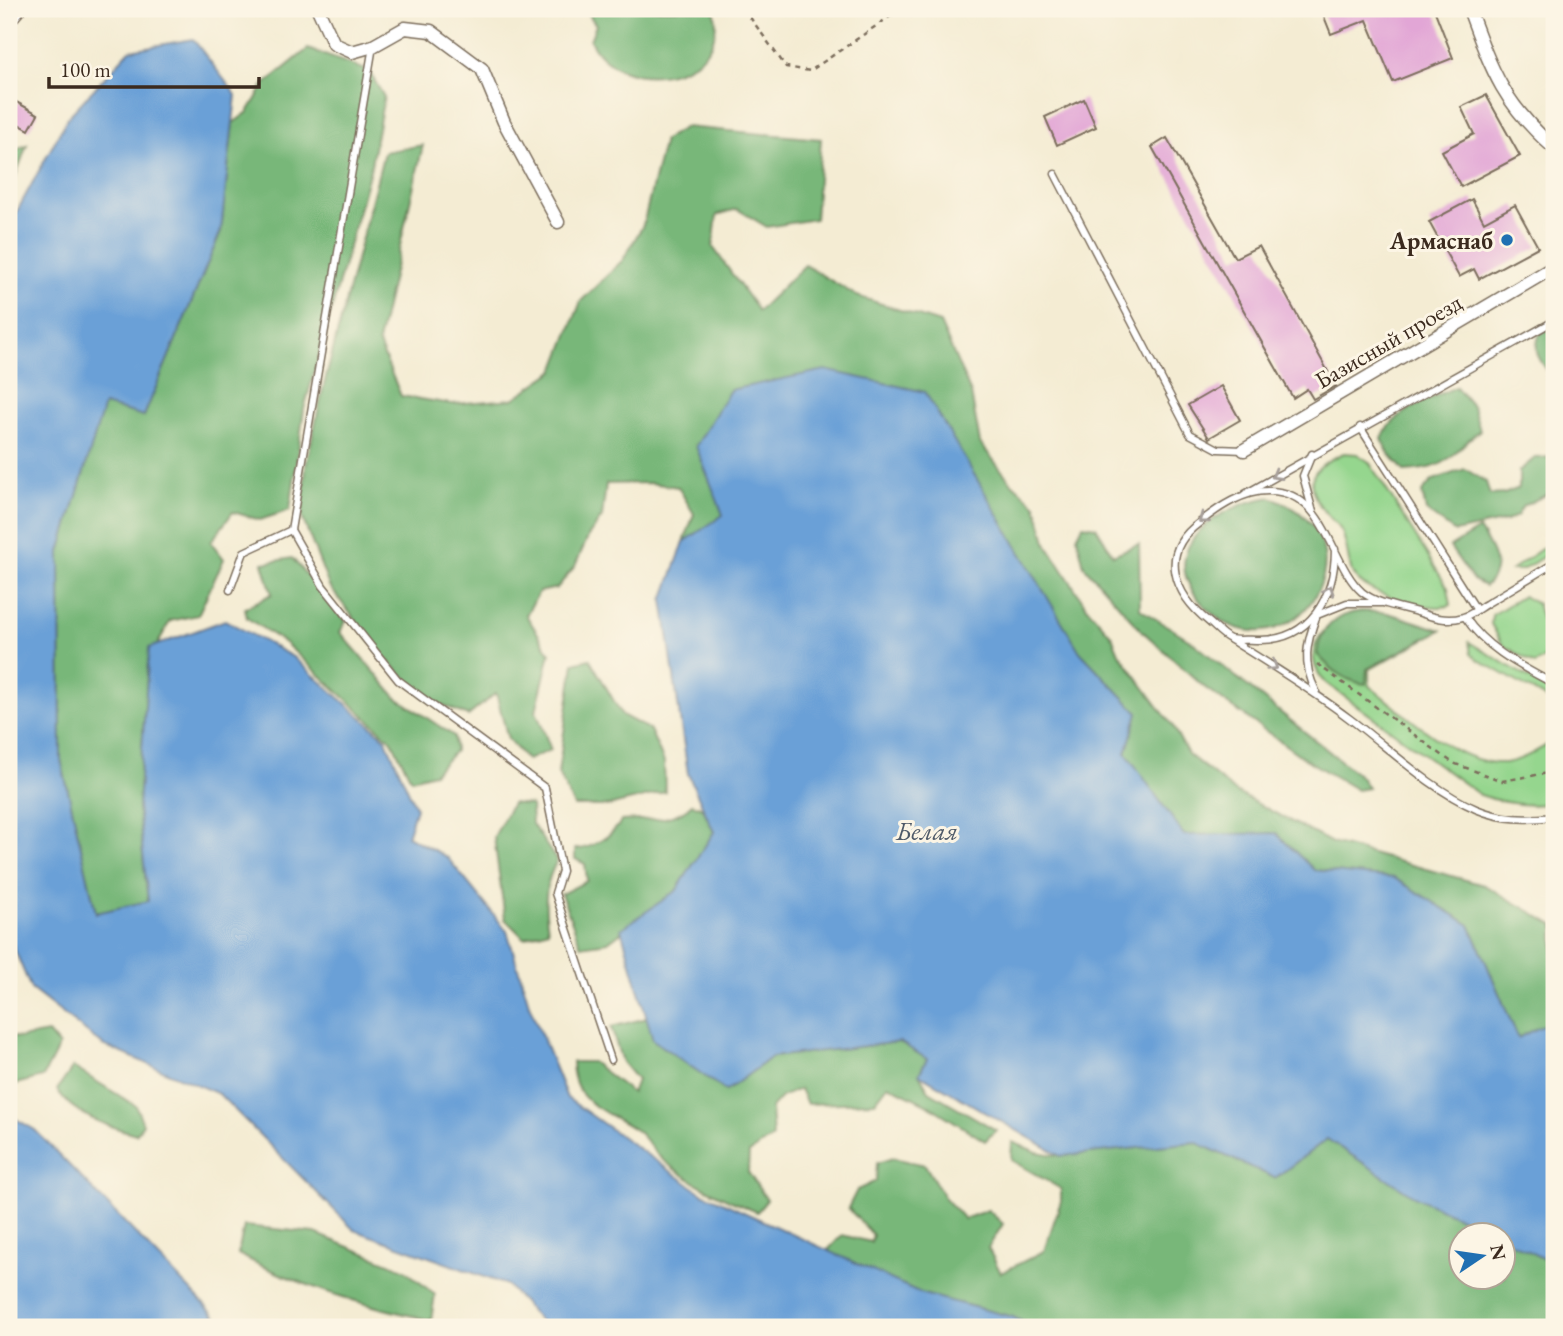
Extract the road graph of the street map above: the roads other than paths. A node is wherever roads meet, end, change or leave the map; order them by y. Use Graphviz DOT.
graph roads {
  1 [pos="23,9"];
  2 [pos="318,9"];
  3 [pos="1469,9"];
  4 [pos="9,25"];
  5 [pos="373,46"];
  6 [pos="1554,148"];
  7 [pos="1055,174"];
  8 [pos="558,222"];
  9 [pos="1554,267"];
  10 [pos="1554,321"];
  11 [pos="1360,427"];
  12 [pos="1244,450"];
  13 [pos="1312,454"];
  14 [pos="1241,496"];
  15 [pos="1313,513"];
  16 [pos="291,530"];
  17 [pos="1335,549"];
  18 [pos="1554,563"];
  19 [pos="230,590"];
  20 [pos="1383,603"];
  21 [pos="1476,609"];
  22 [pos="1317,615"];
  23 [pos="1465,617"];
  24 [pos="1229,639"];
  25 [pos="1554,684"];
  26 [pos="1318,694"];
  27 [pos="1554,817"];
  28 [pos="611,1060"];
  1 -- 4 [label="lane"];
  2 -- 5 [label="street"];
  3 -- 6 [label="street"];
  5 -- 8 [label="street"];
  5 -- 16 [label="lane"];
  7 -- 12 [label="lane"];
  9 -- 12 [label="street, Базисный проезд"];
  10 -- 11 [label="lane"];
  11 -- 13 [label="lane"];
  11 -- 21 [label="lane"];
  13 -- 14 [label="lane, one-way"];
  13 -- 15 [label="lane"];
  14 -- 15 [label="lane"];
  14 -- 24 [label="lane, one-way"];
  15 -- 17 [label="lane"];
  16 -- 19 [label="lane"];
  16 -- 28 [label="lane"];
  17 -- 20 [label="lane"];
  22 -- 17 [label="lane, one-way"];
  18 -- 21 [label="lane"];
  20 -- 22 [label="lane"];
  20 -- 23 [label="lane"];
  21 -- 23 [label="lane"];
  22 -- 24 [label="lane"];
  22 -- 26 [label="lane"];
  23 -- 25 [label="lane"];
  24 -- 26 [label="lane, one-way"];
  26 -- 27 [label="lane"];
}
